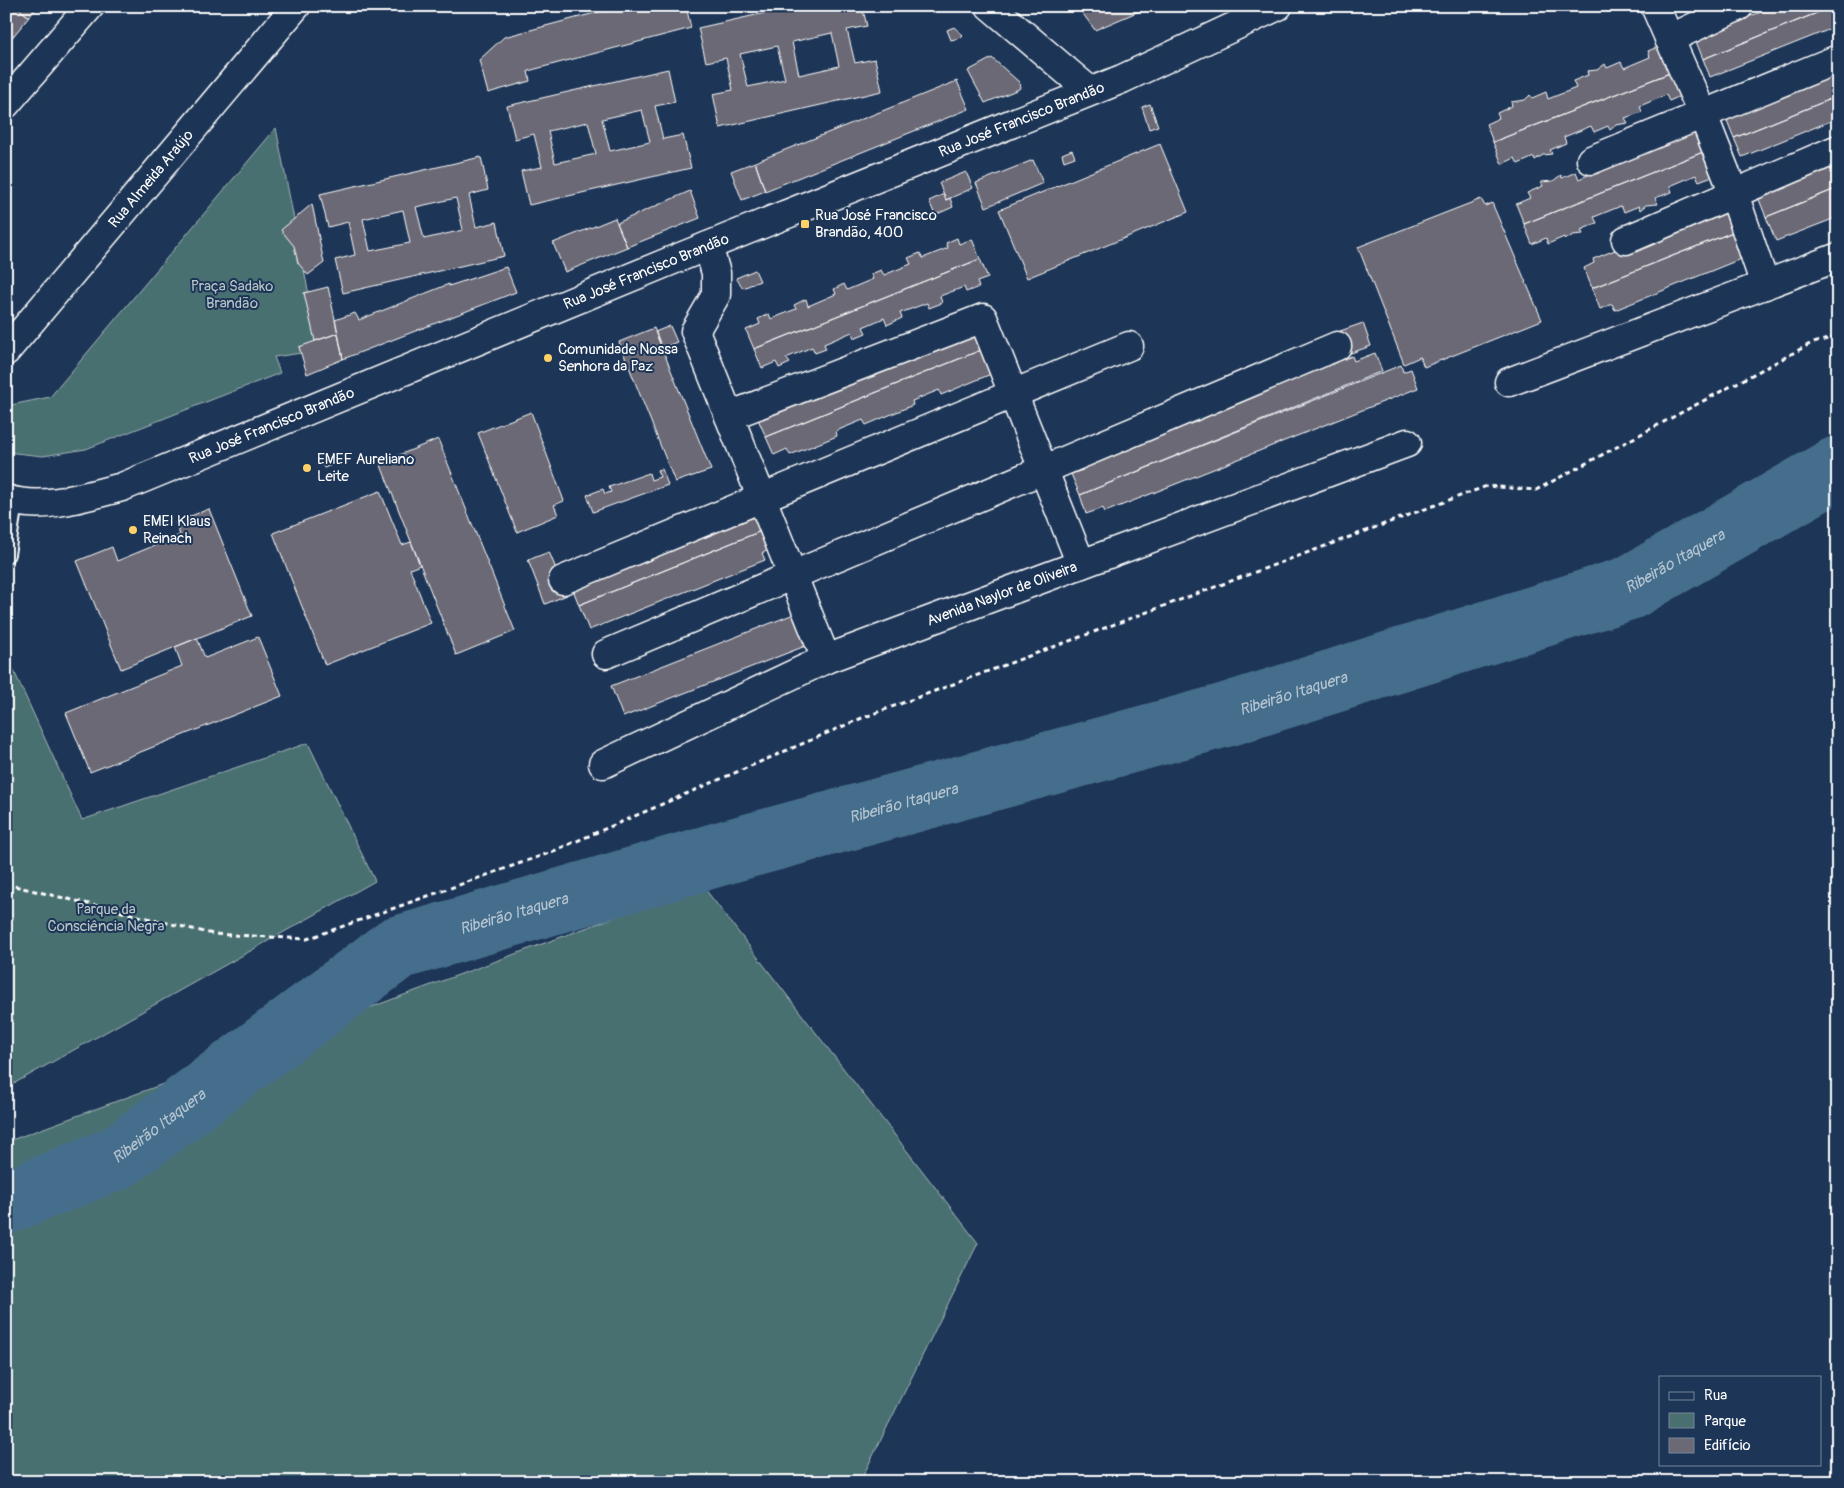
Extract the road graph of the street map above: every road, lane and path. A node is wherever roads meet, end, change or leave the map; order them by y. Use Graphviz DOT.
graph roads {
  1 [pos="90,6"];
  2 [pos="296,6"];
  3 [pos="990,6"];
  4 [pos="1278,6"];
  5 [pos="1655,6"];
  6 [pos="1739,6"];
  7 [pos="1669,38"];
  8 [pos="1838,59"];
  9 [pos="1090,91"];
  10 [pos="6,104"];
  11 [pos="1703,115"];
  12 [pos="1838,149"];
  13 [pos="1591,160"];
  14 [pos="1734,194"];
  15 [pos="1626,240"];
  16 [pos="708,246"];
  17 [pos="1838,257"];
  18 [pos="1765,285"];
  19 [pos="1838,336"];
  20 [pos="1129,346"];
  21 [pos="1337,346"];
  22 [pos="6,351"];
  23 [pos="1509,382"];
  24 [pos="1014,394"];
  25 [pos="729,416"];
  26 [pos="1407,443"];
  27 [pos="1044,470"];
  28 [pos="762,498"];
  29 [pos="10,500"];
  30 [pos="6,554"];
  31 [pos="1081,564"];
  32 [pos="793,575"];
  33 [pos="563,580"];
  34 [pos="606,654"];
  35 [pos="826,659"];
  36 [pos="603,764"];
  37 [pos="6,884"];
  1 -- 10 [label="street"];
  2 -- 22 [label="street, Rua Almeida Araújo"];
  3 -- 9 [label="street"];
  4 -- 9 [label="street, Rua José Francisco Brandão"];
  5 -- 7 [label="street"];
  6 -- 7 [label="street"];
  7 -- 11 [label="street"];
  8 -- 11 [label="street"];
  9 -- 16 [label="street, Rua José Francisco Brandão"];
  11 -- 13 [label="street"];
  11 -- 14 [label="street"];
  12 -- 14 [label="street"];
  14 -- 15 [label="street"];
  14 -- 18 [label="street"];
  16 -- 25 [label="street"];
  16 -- 29 [label="street, Rua José Francisco Brandão"];
  17 -- 18 [label="street"];
  18 -- 23 [label="street"];
  19 -- 37 [label="path"];
  20 -- 24 [label="street"];
  21 -- 27 [label="street"];
  24 -- 25 [label="street"];
  24 -- 27 [label="street"];
  24 -- 28 [label="street"];
  25 -- 28 [label="street"];
  26 -- 31 [label="street, Avenida Naylor de Oliveira"];
  27 -- 31 [label="street"];
  27 -- 32 [label="street"];
  28 -- 32 [label="street"];
  28 -- 33 [label="street"];
  29 -- 30 [label="lane"];
  31 -- 35 [label="street, Avenida Naylor de Oliveira"];
  32 -- 34 [label="street"];
  32 -- 35 [label="street"];
  35 -- 36 [label="street, Avenida Naylor de Oliveira"];
}
